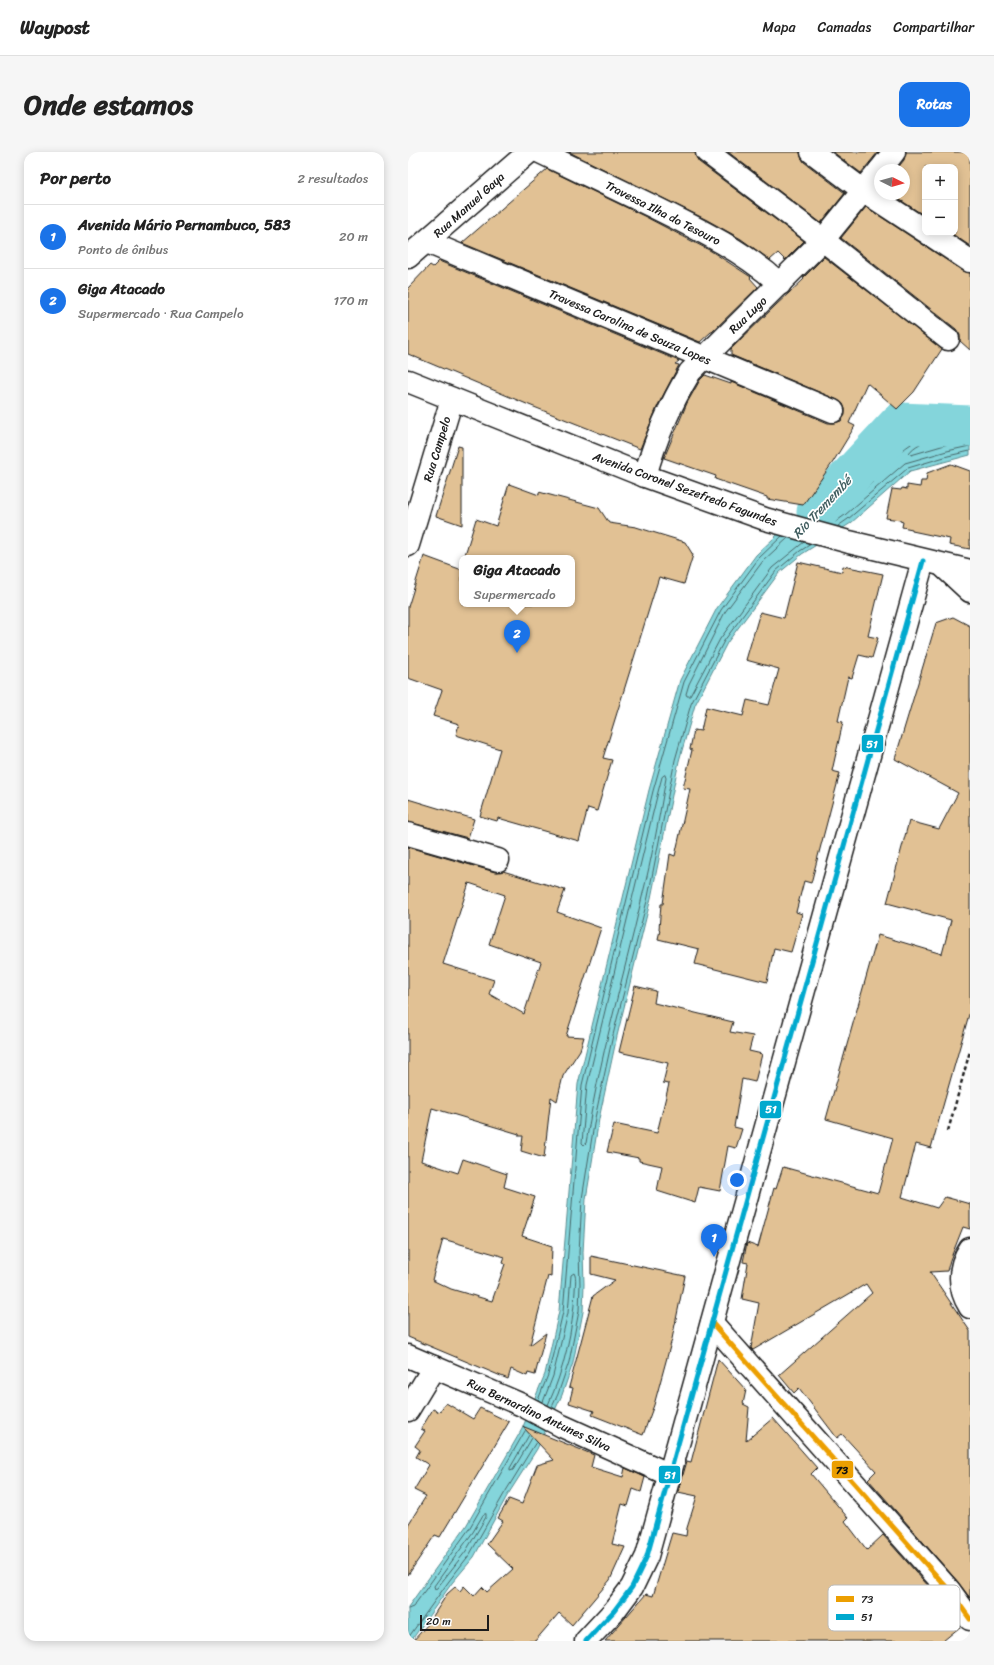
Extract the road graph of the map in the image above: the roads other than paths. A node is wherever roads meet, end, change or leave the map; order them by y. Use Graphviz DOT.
graph roads {
  1 [pos="529,152"];
  2 [pos="540,152"];
  3 [pos="707,152"];
  4 [pos="812,152"];
  5 [pos="894,152"];
  6 [pos="885,164"];
  7 [pos="874,178"];
  8 [pos="864,191"];
  9 [pos="922,229"];
  10 [pos="932,236"];
  11 [pos="823,240"];
  12 [pos="427,242"];
  13 [pos="408,257"];
  14 [pos="970,261"];
  15 [pos="780,284"];
  16 [pos="948,339"];
  17 [pos="703,358"];
  18 [pos="408,381"];
  19 [pos="452,399"];
  20 [pos="833,411"];
  21 [pos="645,476"];
  22 [pos="415,495"];
  23 [pos="408,546"];
  24 [pos="932,563"];
  25 [pos="970,571"];
  26 [pos="970,591"];
  27 [pos="408,834"];
  28 [pos="498,860"];
  29 [pos="970,1249"];
  30 [pos="970,1307"];
  31 [pos="712,1323"];
  32 [pos="408,1356"];
  33 [pos="434,1367"];
  34 [pos="408,1410"];
  35 [pos="670,1474"];
  36 [pos="946,1585"];
  37 [pos="960,1604"];
  38 [pos="970,1619"];
  39 [pos="586,1641"];
  1 -- 12 [label="street, Rua Manuel Gaya"];
  2 -- 15 [label="street, Travessa Ilha do Tesouro"];
  3 -- 11 [label="street"];
  4 -- 8 [label="street"];
  5 -- 6 [label="street, Rua Lugo"];
  7 -- 8 [label="street, Rua Lugo"];
  8 -- 9 [label="street"];
  8 -- 11 [label="street, Rua Lugo"];
  10 -- 14 [label="street"];
  11 -- 15 [label="street, Rua Lugo"];
  11 -- 16 [label="street"];
  12 -- 13 [label="street, Rua Manuel Gaya"];
  12 -- 17 [label="street, Travessa Carolina de Souza Lopes"];
  15 -- 17 [label="street, Rua Lugo"];
  17 -- 20 [label="street, Travessa Carolina de Souza Lopes"];
  17 -- 21 [label="street, Rua Lugo"];
  18 -- 19 [label="street, Avenida Coronel Sezefredo Fagundes"];
  19 -- 21 [label="street, Avenida Coronel Sezefredo Fagundes"];
  19 -- 22 [label="street, Rua Campelo"];
  21 -- 24 [label="street, Avenida Coronel Sezefredo Fagundes"];
  22 -- 23 [label="street, Rua Campelo"];
  24 -- 25 [label="street, Avenida Coronel Sezefredo Fagundes"];
  24 -- 26 [label="street"];
  24 -- 31 [label="street"];
  27 -- 28 [label="street"];
  29 -- 30 [label="street"];
  31 -- 35 [label="street"];
  31 -- 36 [label="street"];
  32 -- 33 [label="street, Rua Bernardino Antunes Silva"];
  33 -- 34 [label="street"];
  33 -- 35 [label="street, Rua Bernardino Antunes Silva"];
  35 -- 39 [label="street"];
  37 -- 38 [label="street"];
}
